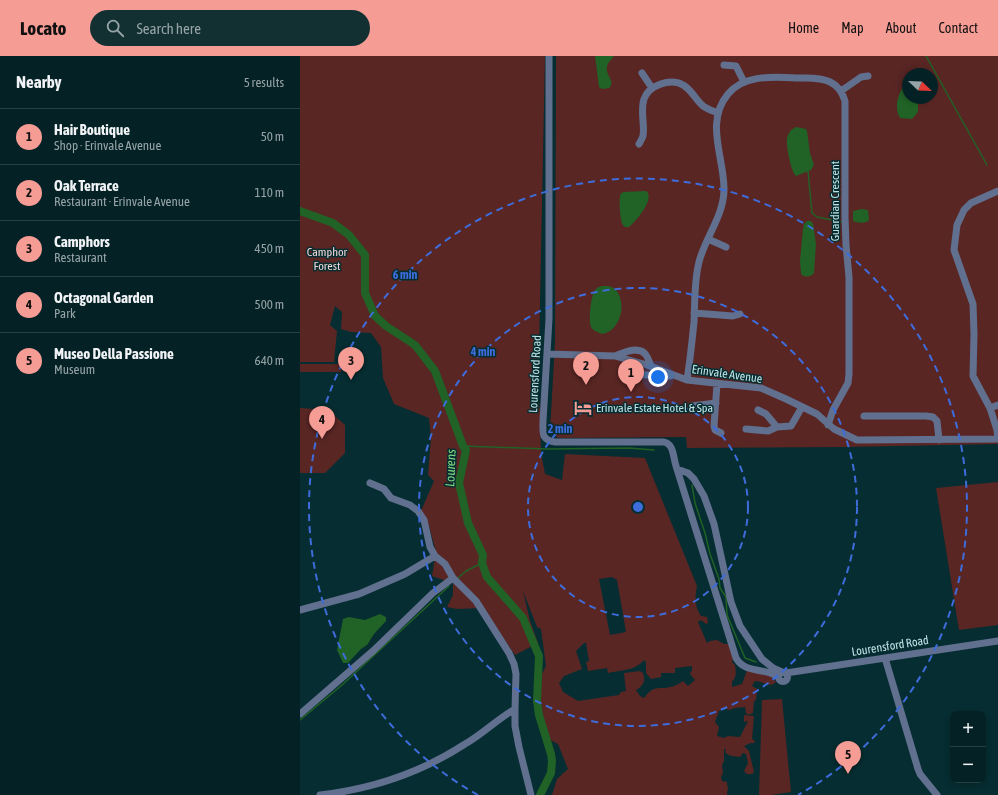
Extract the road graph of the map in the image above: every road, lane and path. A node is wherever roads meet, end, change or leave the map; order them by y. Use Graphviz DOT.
graph roads {
  1 [pos="549,56"];
  2 [pos="724,65"];
  3 [pos="642,73"];
  4 [pos="868,76"];
  5 [pos="744,82"];
  6 [pos="652,88"];
  7 [pos="842,92"];
  8 [pos="718,113"];
  9 [pos="639,144"];
  10 [pos="998,191"];
  11 [pos="708,239"];
  12 [pos="726,247"];
  13 [pos="694,313"];
  14 [pos="740,314"];
  15 [pos="547,356"];
  16 [pos="615,357"];
  17 [pos="626,365"];
  18 [pos="652,367"];
  19 [pos="664,371"];
  20 [pos="676,376"];
  21 [pos="687,380"];
  22 [pos="716,384"];
  23 [pos="716,403"];
  24 [pos="998,405"];
  25 [pos="692,406"];
  26 [pos="802,407"];
  27 [pos="990,408"];
  28 [pos="758,410"];
  29 [pos="833,410"];
  30 [pos="821,416"];
  31 [pos="864,416"];
  32 [pos="828,424"];
  33 [pos="778,427"];
  34 [pos="746,429"];
  35 [pos="721,433"];
  36 [pos="998,438"];
  37 [pos="939,440"];
  38 [pos="677,469"];
  39 [pos="370,483"];
  40 [pos="435,556"];
  41 [pos="453,578"];
  42 [pos="300,610"];
  43 [pos="998,641"];
  44 [pos="886,658"];
  45 [pos="782,674"];
  46 [pos="515,709"];
  47 [pos="300,714"];
  48 [pos="320,795"];
  49 [pos="531,795"];
  50 [pos="937,795"];
  1 -- 15 [label="street, Lourensford Road"];
  2 -- 5 [label="street"];
  3 -- 6 [label="street"];
  4 -- 7 [label="street"];
  5 -- 7 [label="street"];
  5 -- 8 [label="street"];
  6 -- 8 [label="street"];
  6 -- 9 [label="street"];
  7 -- 29 [label="street, Guardian Crescent"];
  8 -- 11 [label="street"];
  10 -- 27 [label="street"];
  11 -- 12 [label="street"];
  11 -- 13 [label="street"];
  13 -- 14 [label="street"];
  13 -- 21 [label="street"];
  15 -- 16 [label="street, Erinvale Avenue"];
  15 -- 38 [label="street, Lourensford Road"];
  16 -- 17 [label="street"];
  16 -- 18 [label="street, Erinvale Avenue"];
  16 -- 18 [label="street"];
  17 -- 19 [label="street"];
  17 -- 20 [label="street"];
  18 -- 19 [label="street, Erinvale Avenue"];
  19 -- 20 [label="street, Erinvale Avenue"];
  20 -- 21 [label="street, Erinvale Avenue"];
  21 -- 22 [label="street, Erinvale Avenue"];
  22 -- 23 [label="street"];
  22 -- 26 [label="street, Erinvale Avenue"];
  23 -- 25 [label="street"];
  23 -- 35 [label="street"];
  24 -- 27 [label="street"];
  26 -- 30 [label="street, Erinvale Avenue"];
  26 -- 33 [label="street"];
  27 -- 36 [label="street"];
  28 -- 33 [label="street"];
  29 -- 30 [label="street"];
  29 -- 32 [label="street, Guardian Crescent"];
  30 -- 32 [label="street, Erinvale Avenue"];
  31 -- 37 [label="street"];
  32 -- 37 [label="street, Erinvale Avenue"];
  33 -- 34 [label="street"];
  36 -- 37 [label="street, Erinvale Avenue"];
  38 -- 45 [label="street"];
  38 -- 45 [label="street, Lourensford Road"];
  39 -- 40 [label="street"];
  40 -- 41 [label="street"];
  40 -- 42 [label="street"];
  41 -- 46 [label="street"];
  41 -- 47 [label="street"];
  43 -- 44 [label="street, Lourensford Road"];
  44 -- 45 [label="street, Lourensford Road"];
  44 -- 50 [label="street"];
  46 -- 48 [label="street"];
  46 -- 49 [label="street"];
}
